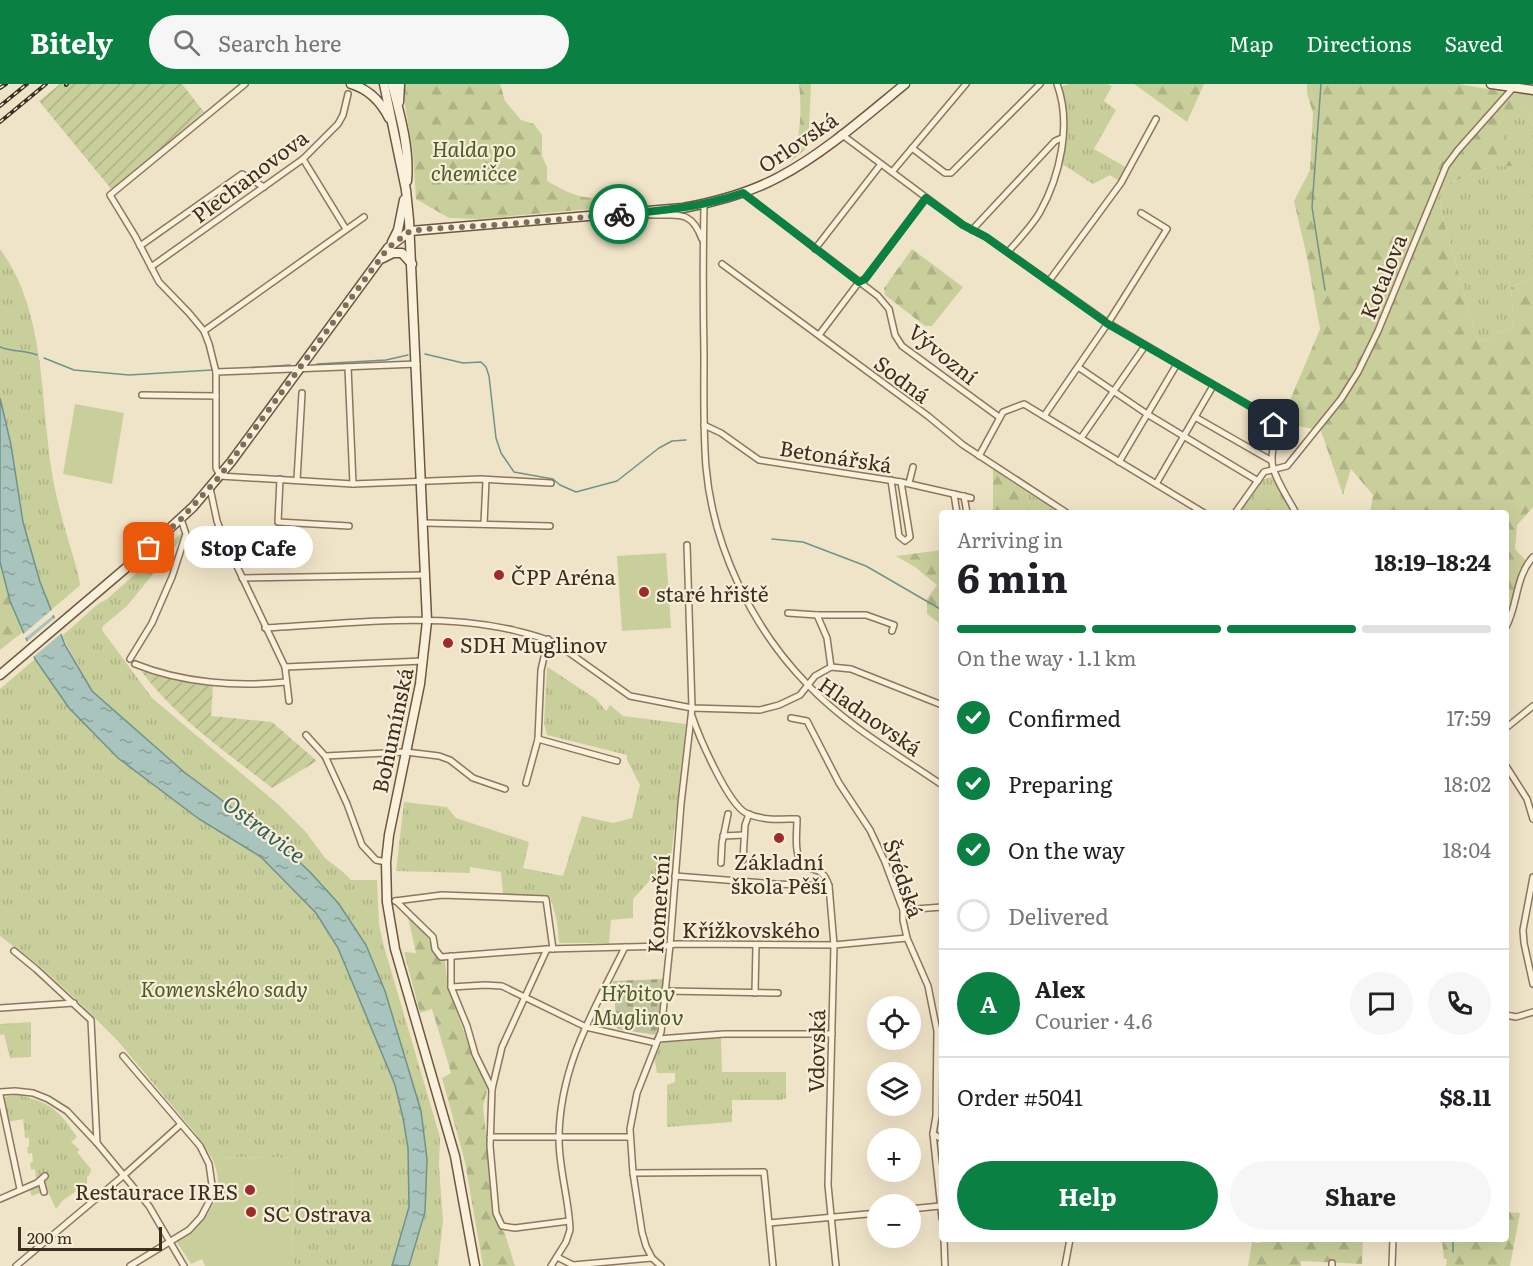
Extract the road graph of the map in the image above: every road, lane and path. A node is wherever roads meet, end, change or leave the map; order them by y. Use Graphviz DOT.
graph roads {
  1 [pos="245,84"];
  2 [pos="351,84"];
  3 [pos="384,84"];
  4 [pos="392,84"];
  5 [pos="400,84"];
  6 [pos="905,84"];
  7 [pos="966,84"];
  8 [pos="1040,84"];
  9 [pos="1057,84"];
  10 [pos="1491,84"];
  11 [pos="1514,88"];
  12 [pos="1533,90"];
  13 [pos="348,94"];
  14 [pos="399,112"];
  15 [pos="1156,119"];
  16 [pos="395,131"];
  17 [pos="841,134"];
  18 [pos="1062,138"];
  19 [pos="912,148"];
  20 [pos="303,159"];
  21 [pos="881,164"];
  22 [pos="892,172"];
  23 [pos="264,187"];
  24 [pos="406,190"];
  25 [pos="743,193"];
  26 [pos="926,198"];
  27 [pos="704,205"];
  28 [pos="636,213"];
  29 [pos="1141,213"];
  30 [pos="364,217"];
  31 [pos="346,229"];
  32 [pos="972,230"];
  33 [pos="410,231"];
  34 [pos="704,244"];
  35 [pos="391,245"];
  36 [pos="140,246"];
  37 [pos="815,249"];
  38 [pos="1008,252"];
  39 [pos="382,258"];
  40 [pos="412,264"];
  41 [pos="722,264"];
  42 [pos="151,267"];
  43 [pos="1049,281"];
  44 [pos="859,282"];
  45 [pos="1108,324"];
  46 [pos="204,331"];
  47 [pos="819,335"];
  48 [pos="1145,345"];
  49 [pos="417,364"];
  50 [pos="1177,364"];
  51 [pos="348,367"];
  52 [pos="1077,367"];
  53 [pos="300,369"];
  54 [pos="216,372"];
  55 [pos="1214,386"];
  56 [pos="1114,392"];
  57 [pos="302,393"];
  58 [pos="142,395"];
  59 [pos="216,396"];
  60 [pos="1147,414"];
  61 [pos="1044,416"];
  62 [pos="999,417"];
  63 [pos="1195,417"];
  64 [pos="704,425"];
  65 [pos="1184,436"];
  66 [pos="1081,438"];
  67 [pos="979,456"];
  68 [pos="1272,461"];
  69 [pos="1119,462"];
  70 [pos="913,467"];
  71 [pos="1274,470"];
  72 [pos="220,476"];
  73 [pos="280,479"];
  74 [pos="297,480"];
  75 [pos="486,480"];
  76 [pos="891,480"];
  77 [pos="1258,481"];
  78 [pos="422,482"];
  79 [pos="901,482"];
  80 [pos="551,483"];
  81 [pos="909,483"];
  82 [pos="352,484"];
  83 [pos="1156,484"];
  84 [pos="210,488"];
  85 [pos="954,494"];
  86 [pos="964,496"];
  87 [pos="971,498"];
  88 [pos="957,510"];
  89 [pos="966,510"];
  90 [pos="1062,510"];
  91 [pos="1199,510"];
  92 [pos="1237,510"];
  93 [pos="1294,510"];
  94 [pos="181,519"];
  95 [pos="424,523"];
  96 [pos="484,524"];
  97 [pos="348,526"];
  98 [pos="550,526"];
  99 [pos="687,545"];
  100 [pos="1533,557"];
  101 [pos="426,575"];
  102 [pos="242,578"];
  103 [pos="788,613"];
  104 [pos="817,615"];
  105 [pos="1509,620"];
  106 [pos="427,621"];
  107 [pos="265,628"];
  108 [pos="892,631"];
  109 [pos="548,639"];
  110 [pos="130,659"];
  111 [pos="423,661"];
  112 [pos="135,664"];
  113 [pos="831,667"];
  114 [pos="285,668"];
  115 [pos="0,675"];
  116 [pos="286,682"];
  117 [pos="808,686"];
  118 [pos="289,701"];
  119 [pos="939,704"];
  120 [pos="1533,706"];
  121 [pos="692,708"];
  122 [pos="691,715"];
  123 [pos="791,718"];
  124 [pos="1509,726"];
  125 [pos="306,735"];
  126 [pos="538,739"];
  127 [pos="406,752"];
  128 [pos="325,756"];
  129 [pos="617,760"];
  130 [pos="1509,771"];
  131 [pos="526,783"];
  132 [pos="939,783"];
  133 [pos="505,789"];
  134 [pos="728,814"];
  135 [pos="749,814"];
  136 [pos="1533,819"];
  137 [pos="744,835"];
  138 [pos="723,836"];
  139 [pos="743,860"];
  140 [pos="386,862"];
  141 [pos="722,863"];
  142 [pos="675,876"];
  143 [pos="1533,877"];
  144 [pos="829,886"];
  145 [pos="1532,888"];
  146 [pos="392,901"];
  147 [pos="939,907"];
  148 [pos="903,910"];
  149 [pos="908,938"];
  150 [pos="670,945"];
  151 [pos="756,945"];
  152 [pos="834,945"];
  153 [pos="625,947"];
  154 [pos="550,949"];
  155 [pos="14,951"];
  156 [pos="451,956"];
  157 [pos="1533,984"];
  158 [pos="451,987"];
  159 [pos="666,991"];
  160 [pos="755,993"];
  161 [pos="778,993"];
  162 [pos="525,998"];
  163 [pos="74,1003"];
  164 [pos="0,1008"];
  165 [pos="1533,1012"];
  166 [pos="1509,1015"];
  167 [pos="586,1027"];
  168 [pos="832,1034"];
  169 [pos="657,1041"];
  170 [pos="123,1056"];
  171 [pos="492,1089"];
  172 [pos="0,1094"];
  173 [pos="180,1125"];
  174 [pos="933,1134"];
  175 [pos="490,1137"];
  176 [pos="559,1137"];
  177 [pos="630,1137"];
  178 [pos="939,1137"];
  179 [pos="97,1143"];
  180 [pos="633,1173"];
  181 [pos="123,1176"];
  182 [pos="20,1189"];
  183 [pos="44,1192"];
  184 [pos="939,1196"];
  185 [pos="0,1199"];
  186 [pos="939,1206"];
  187 [pos="921,1208"];
  188 [pos="867,1214"];
  189 [pos="832,1217"];
  190 [pos="569,1221"];
  191 [pos="769,1223"];
  192 [pos="169,1242"];
  193 [pos="944,1242"];
  194 [pos="1069,1242"];
  195 [pos="1393,1242"];
  196 [pos="557,1257"];
  197 [pos="652,1258"];
  198 [pos="16,1266"];
  199 [pos="130,1266"];
  200 [pos="183,1266"];
  201 [pos="475,1266"];
  202 [pos="551,1266"];
  203 [pos="661,1266"];
  204 [pos="773,1266"];
  205 [pos="836,1266"];
  206 [pos="945,1266"];
  207 [pos="1065,1266"];
  208 [pos="1392,1266"];
  1 -- 36 [label="street"];
  2 -- 16 [label="main road"];
  3 -- 16 [label="main road, Bohumínská"];
  4 -- 14 [label="main road, Bohumínská"];
  5 -- 14 [label="main road"];
  6 -- 17 [label="main road, Orlovská"];
  7 -- 19 [label="street"];
  8 -- 19 [label="street"];
  9 -- 18 [label="street"];
  10 -- 11 [label="main road"];
  11 -- 12 [label="main road"];
  11 -- 71 [label="street, Kotalova"];
  13 -- 20 [label="street, Plechanovova"];
  14 -- 24 [label="main road, Bohumínská"];
  15 -- 43 [label="street"];
  16 -- 24 [label="main road, Bohumínská"];
  17 -- 21 [label="street"];
  17 -- 25 [label="main road, Orlovská"];
  18 -- 32 [label="street"];
  18 -- 38 [label="street"];
  19 -- 22 [label="street"];
  20 -- 23 [label="street, Plechanovova"];
  20 -- 31 [label="street"];
  21 -- 22 [label="street"];
  21 -- 37 [label="street"];
  22 -- 26 [label="street"];
  23 -- 36 [label="street"];
  23 -- 42 [label="street, Plechanovova"];
  24 -- 33 [label="main road, Bohumínská"];
  24 -- 35 [label="main road"];
  25 -- 27 [label="main road, Orlovská"];
  25 -- 37 [label="street, Vývozní"];
  26 -- 32 [label="street"];
  26 -- 44 [label="street"];
  27 -- 28 [label="main road, Orlovská"];
  27 -- 34 [label="street"];
  28 -- 33 [label="main road, Orlovská"];
  28 -- 34 [label="street"];
  29 -- 45 [label="street"];
  30 -- 31 [label="street"];
  31 -- 46 [label="street"];
  32 -- 38 [label="street"];
  33 -- 35 [label="main road"];
  33 -- 40 [label="main road, Bohumínská"];
  34 -- 64 [label="street"];
  35 -- 39 [label="main road"];
  36 -- 42 [label="street"];
  37 -- 44 [label="street, Vývozní"];
  38 -- 43 [label="street"];
  39 -- 40 [label="main road"];
  39 -- 53 [label="main road"];
  40 -- 49 [label="main road, Bohumínská"];
  41 -- 47 [label="street, Sodná"];
  42 -- 46 [label="street"];
  43 -- 45 [label="street"];
  44 -- 47 [label="street"];
  44 -- 62 [label="street, Vývozní"];
  45 -- 48 [label="street"];
  45 -- 52 [label="street"];
  46 -- 54 [label="street"];
  47 -- 67 [label="street, Sodná"];
  48 -- 50 [label="street"];
  48 -- 56 [label="street"];
  49 -- 51 [label="street"];
  49 -- 78 [label="main road, Bohumínská"];
  50 -- 55 [label="street"];
  50 -- 60 [label="street"];
  51 -- 53 [label="street"];
  51 -- 82 [label="street"];
  52 -- 56 [label="street"];
  52 -- 61 [label="street"];
  53 -- 54 [label="street"];
  53 -- 72 [label="main road"];
  54 -- 59 [label="street"];
  55 -- 63 [label="street"];
  55 -- 68 [label="street"];
  56 -- 60 [label="street"];
  56 -- 66 [label="street"];
  57 -- 74 [label="street"];
  58 -- 59 [label="street"];
  59 -- 72 [label="street"];
  60 -- 65 [label="street"];
  60 -- 69 [label="street"];
  61 -- 62 [label="street"];
  61 -- 66 [label="street"];
  62 -- 67 [label="street"];
  63 -- 65 [label="street"];
  63 -- 68 [label="street"];
  64 -- 76 [label="street, Betonářská"];
  64 -- 117 [label="street"];
  65 -- 77 [label="street"];
  65 -- 83 [label="street"];
  66 -- 69 [label="street"];
  67 -- 90 [label="street, Sodná"];
  68 -- 71 [label="street"];
  69 -- 83 [label="street"];
  70 -- 81 [label="street"];
  71 -- 77 [label="street"];
  71 -- 93 [label="street"];
  72 -- 73 [label="street"];
  72 -- 84 [label="main road"];
  73 -- 74 [label="street"];
  73 -- 97 [label="street"];
  74 -- 82 [label="street"];
  75 -- 78 [label="street"];
  75 -- 80 [label="street"];
  75 -- 96 [label="street"];
  76 -- 79 [label="street, Betonářská"];
  76 -- 79 [label="street"];
  77 -- 92 [label="street"];
  78 -- 82 [label="street"];
  78 -- 95 [label="main road, Bohumínská"];
  79 -- 81 [label="street, Betonářská"];
  81 -- 85 [label="street, Betonářská"];
  83 -- 91 [label="street"];
  84 -- 94 [label="main road"];
  84 -- 102 [label="street"];
  85 -- 86 [label="street, Betonářská"];
  85 -- 88 [label="street"];
  86 -- 87 [label="street, Betonářská"];
  86 -- 89 [label="street"];
  94 -- 110 [label="street"];
  94 -- 115 [label="main road"];
  95 -- 96 [label="street"];
  95 -- 101 [label="main road, Bohumínská"];
  96 -- 98 [label="street"];
  99 -- 121 [label="street, Komerční"];
  100 -- 105 [label="street"];
  101 -- 102 [label="street"];
  101 -- 106 [label="main road, Bohumínská"];
  102 -- 107 [label="street"];
  103 -- 104 [label="street"];
  104 -- 108 [label="street"];
  104 -- 113 [label="street"];
  106 -- 107 [label="street, Hladnovská"];
  106 -- 109 [label="street, Hladnovská"];
  106 -- 111 [label="main road, Bohumínská"];
  107 -- 114 [label="street"];
  109 -- 121 [label="street, Hladnovská"];
  109 -- 126 [label="street"];
  111 -- 114 [label="street"];
  111 -- 127 [label="main road, Bohumínská"];
  112 -- 116 [label="street"];
  113 -- 117 [label="street"];
  113 -- 119 [label="street"];
  114 -- 116 [label="street"];
  116 -- 118 [label="street"];
  117 -- 121 [label="street, Hladnovská"];
  117 -- 132 [label="street, Hladnovská"];
  120 -- 124 [label="street"];
  121 -- 122 [label="street, Komerční"];
  122 -- 135 [label="street"];
  122 -- 142 [label="street, Komerční"];
  123 -- 148 [label="street, Švédská"];
  125 -- 128 [label="street"];
  126 -- 129 [label="street"];
  126 -- 131 [label="street"];
  127 -- 128 [label="street"];
  127 -- 133 [label="street"];
  127 -- 140 [label="main road, Bohumínská"];
  128 -- 140 [label="street"];
  130 -- 136 [label="street"];
  134 -- 138 [label="street"];
  135 -- 137 [label="street"];
  135 -- 144 [label="street"];
  137 -- 138 [label="street"];
  137 -- 139 [label="street"];
  138 -- 141 [label="street"];
  140 -- 146 [label="main road, Bohumínská"];
  142 -- 144 [label="street"];
  142 -- 150 [label="street, Komerční"];
  143 -- 145 [label="street"];
  144 -- 152 [label="street, Vdovská"];
  145 -- 157 [label="street"];
  146 -- 154 [label="street"];
  146 -- 156 [label="street"];
  146 -- 201 [label="main road, Bohumínská"];
  147 -- 148 [label="street"];
  148 -- 149 [label="street, Švédská"];
  149 -- 152 [label="street, Křížkovského"];
  149 -- 174 [label="street, Švédská"];
  150 -- 151 [label="street, Křížkovského"];
  150 -- 153 [label="street, Křížkovského"];
  150 -- 159 [label="street, Komerční"];
  151 -- 152 [label="street, Křížkovského"];
  151 -- 160 [label="street"];
  152 -- 168 [label="street, Vdovská"];
  153 -- 154 [label="street, Křížkovského"];
  153 -- 167 [label="street"];
  154 -- 156 [label="street, Křížkovského"];
  154 -- 162 [label="street"];
  155 -- 163 [label="street"];
  156 -- 158 [label="street"];
  158 -- 162 [label="street"];
  158 -- 171 [label="street"];
  159 -- 160 [label="street"];
  159 -- 169 [label="street, Komerční"];
  160 -- 161 [label="street"];
  162 -- 167 [label="street"];
  162 -- 171 [label="street"];
  163 -- 164 [label="street"];
  163 -- 179 [label="street"];
  165 -- 166 [label="street"];
  167 -- 169 [label="street"];
  167 -- 176 [label="street"];
  168 -- 169 [label="street"];
  168 -- 189 [label="street, Vdovská"];
  169 -- 177 [label="street, Komerční"];
  170 -- 173 [label="street"];
  171 -- 175 [label="street"];
  172 -- 179 [label="street"];
  172 -- 182 [label="street"];
  173 -- 181 [label="street"];
  173 -- 192 [label="street"];
  174 -- 178 [label="street"];
  174 -- 184 [label="street, Švédská"];
  175 -- 176 [label="street"];
  175 -- 190 [label="street"];
  176 -- 177 [label="street"];
  176 -- 190 [label="street"];
  177 -- 180 [label="street, Komerční"];
  179 -- 181 [label="street"];
  180 -- 191 [label="street"];
  180 -- 197 [label="street, Komerční"];
  181 -- 192 [label="street"];
  181 -- 198 [label="street"];
  182 -- 183 [label="street"];
  182 -- 185 [label="street"];
  186 -- 187 [label="street"];
  188 -- 189 [label="street"];
  189 -- 191 [label="street"];
  189 -- 205 [label="street, Vdovská"];
  190 -- 196 [label="street"];
  191 -- 204 [label="street"];
  192 -- 199 [label="street"];
  192 -- 200 [label="street"];
  193 -- 206 [label="street"];
  194 -- 207 [label="street"];
  195 -- 208 [label="street"];
  196 -- 197 [label="street"];
  196 -- 202 [label="street"];
  197 -- 203 [label="street"];
}
